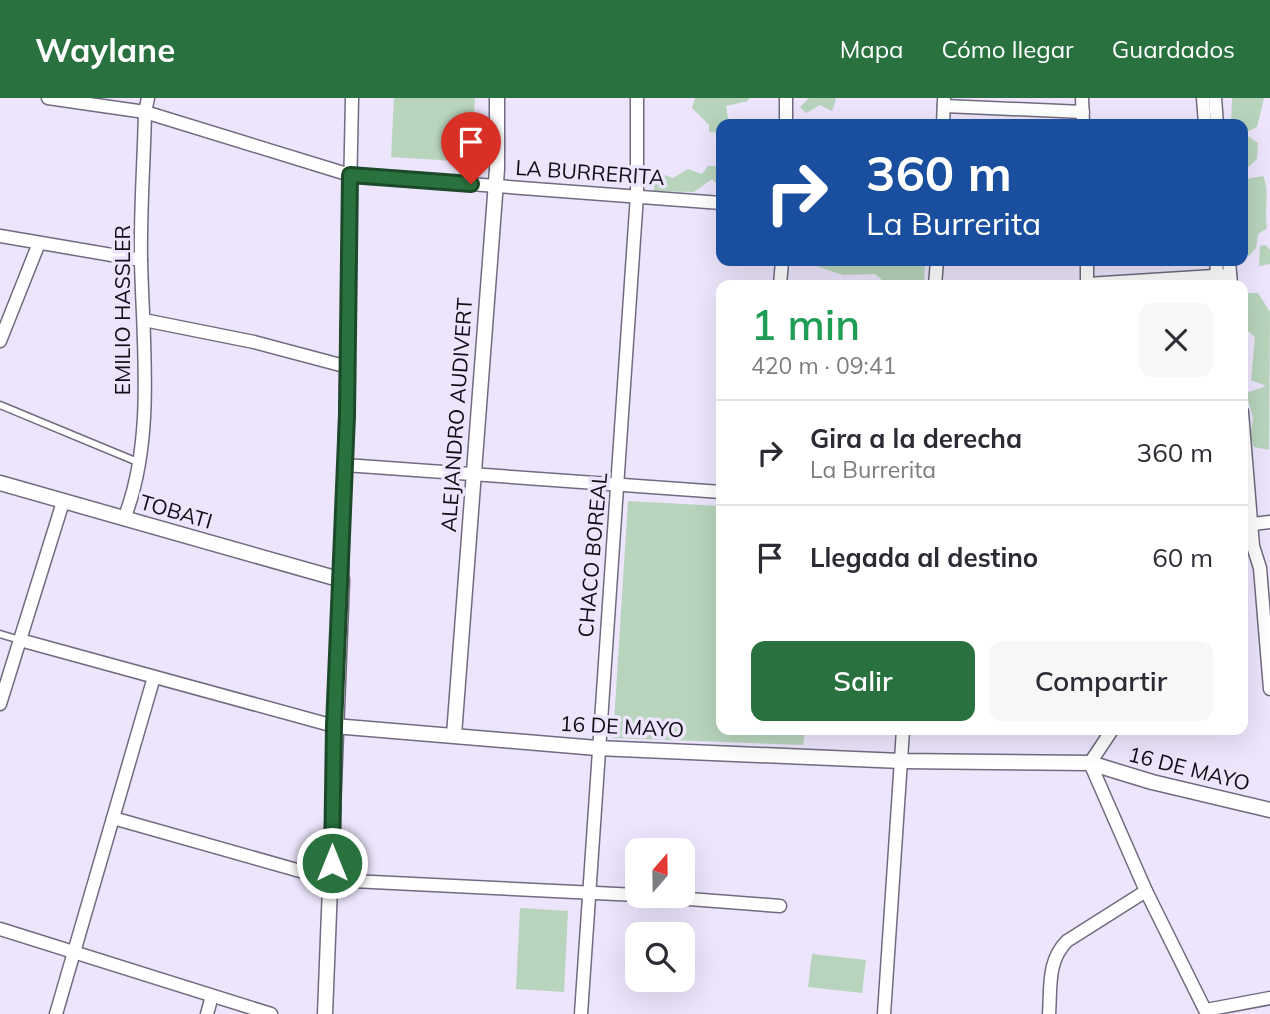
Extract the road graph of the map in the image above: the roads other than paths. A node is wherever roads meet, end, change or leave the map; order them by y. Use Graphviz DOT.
graph roads {
  1 [pos="48,98"];
  2 [pos="148,98"];
  3 [pos="352,98"];
  4 [pos="497,98"];
  5 [pos="637,98"];
  6 [pos="786,98"];
  7 [pos="1082,98"];
  8 [pos="1203,98"];
  9 [pos="1215,98"];
  10 [pos="944,102"];
  11 [pos="145,112"];
  12 [pos="1083,118"];
  13 [pos="786,119"];
  14 [pos="1205,119"];
  15 [pos="1217,119"];
  16 [pos="350,175"];
  17 [pos="496,186"];
  18 [pos="637,195"];
  19 [pos="716,202"];
  20 [pos="0,236"];
  21 [pos="39,243"];
  22 [pos="141,260"];
  23 [pos="144,320"];
  24 [pos="0,341"];
  25 [pos="348,367"];
  26 [pos="0,405"];
  27 [pos="140,463"];
  28 [pos="345,465"];
  29 [pos="473,475"];
  30 [pos="0,483"];
  31 [pos="618,487"];
  32 [pos="716,492"];
  33 [pos="63,502"];
  34 [pos="124,519"];
  35 [pos="1270,522"];
  36 [pos="1248,534"];
  37 [pos="1248,538"];
  38 [pos="342,580"];
  39 [pos="0,634"];
  40 [pos="20,640"];
  41 [pos="154,677"];
  42 [pos="1270,689"];
  43 [pos="0,704"];
  44 [pos="334,726"];
  45 [pos="454,735"];
  46 [pos="903,735"];
  47 [pos="1109,735"];
  48 [pos="597,748"];
  49 [pos="901,761"];
  50 [pos="1090,763"];
  51 [pos="1270,810"];
  52 [pos="113,818"];
  53 [pos="332,880"];
  54 [pos="1146,891"];
  55 [pos="590,892"];
  56 [pos="625,894"];
  57 [pos="695,899"];
  58 [pos="780,906"];
  59 [pos="0,929"];
  60 [pos="74,951"];
  61 [pos="212,996"];
  62 [pos="1270,998"];
  63 [pos="1207,1012"];
  64 [pos="56,1014"];
  65 [pos="207,1014"];
  66 [pos="271,1014"];
  67 [pos="325,1014"];
  68 [pos="581,1014"];
  69 [pos="884,1014"];
  70 [pos="1049,1014"];
  1 -- 11 [label="street, LA BURRERITA"];
  2 -- 11 [label="street, EMILIO HASSLER"];
  3 -- 16 [label="street"];
  4 -- 17 [label="street, ALEJANDRO AUDIVERT"];
  5 -- 18 [label="street, CHACO BOREAL"];
  6 -- 13 [label="street"];
  7 -- 12 [label="street"];
  8 -- 14 [label="street"];
  9 -- 15 [label="street"];
  10 -- 12 [label="street"];
  11 -- 16 [label="street, LA BURRERITA"];
  11 -- 22 [label="street, EMILIO HASSLER"];
  16 -- 17 [label="street, LA BURRERITA"];
  16 -- 25 [label="street"];
  17 -- 18 [label="street, LA BURRERITA"];
  17 -- 29 [label="street, ALEJANDRO AUDIVERT"];
  18 -- 19 [label="street, LA BURRERITA"];
  18 -- 31 [label="street, CHACO BOREAL"];
  20 -- 21 [label="street"];
  21 -- 22 [label="street"];
  21 -- 24 [label="street"];
  22 -- 23 [label="street, EMILIO HASSLER"];
  23 -- 25 [label="street"];
  23 -- 27 [label="street, EMILIO HASSLER"];
  25 -- 28 [label="street"];
  26 -- 27 [label="lane"];
  27 -- 34 [label="street, EMILIO HASSLER"];
  28 -- 29 [label="street"];
  28 -- 38 [label="street"];
  29 -- 31 [label="street"];
  29 -- 45 [label="street, ALEJANDRO AUDIVERT"];
  30 -- 33 [label="street, TOBATI"];
  31 -- 32 [label="street"];
  31 -- 48 [label="street, CHACO BOREAL"];
  33 -- 34 [label="street, TOBATI"];
  33 -- 40 [label="street"];
  34 -- 38 [label="street, TOBATI"];
  35 -- 36 [label="street"];
  37 -- 42 [label="street"];
  38 -- 44 [label="street"];
  39 -- 40 [label="lane"];
  40 -- 41 [label="street, 16 DE MAYO"];
  40 -- 43 [label="street"];
  41 -- 44 [label="street, 16 DE MAYO"];
  41 -- 52 [label="street"];
  44 -- 45 [label="street, 16 DE MAYO"];
  44 -- 53 [label="street"];
  45 -- 48 [label="street, 16 DE MAYO"];
  46 -- 49 [label="street"];
  47 -- 50 [label="street"];
  48 -- 49 [label="street, 16 DE MAYO"];
  48 -- 55 [label="street, CHACO BOREAL"];
  49 -- 50 [label="street, 16 DE MAYO"];
  49 -- 69 [label="street"];
  50 -- 51 [label="street, 16 DE MAYO"];
  50 -- 54 [label="street"];
  52 -- 53 [label="street"];
  52 -- 60 [label="street"];
  53 -- 55 [label="street"];
  53 -- 67 [label="street"];
  54 -- 63 [label="street"];
  54 -- 70 [label="street"];
  55 -- 56 [label="street"];
  55 -- 68 [label="street, CHACO BOREAL"];
  57 -- 58 [label="street"];
  59 -- 60 [label="street"];
  60 -- 61 [label="street"];
  60 -- 64 [label="street"];
  61 -- 65 [label="street"];
  61 -- 66 [label="street"];
  62 -- 63 [label="street"];
}
